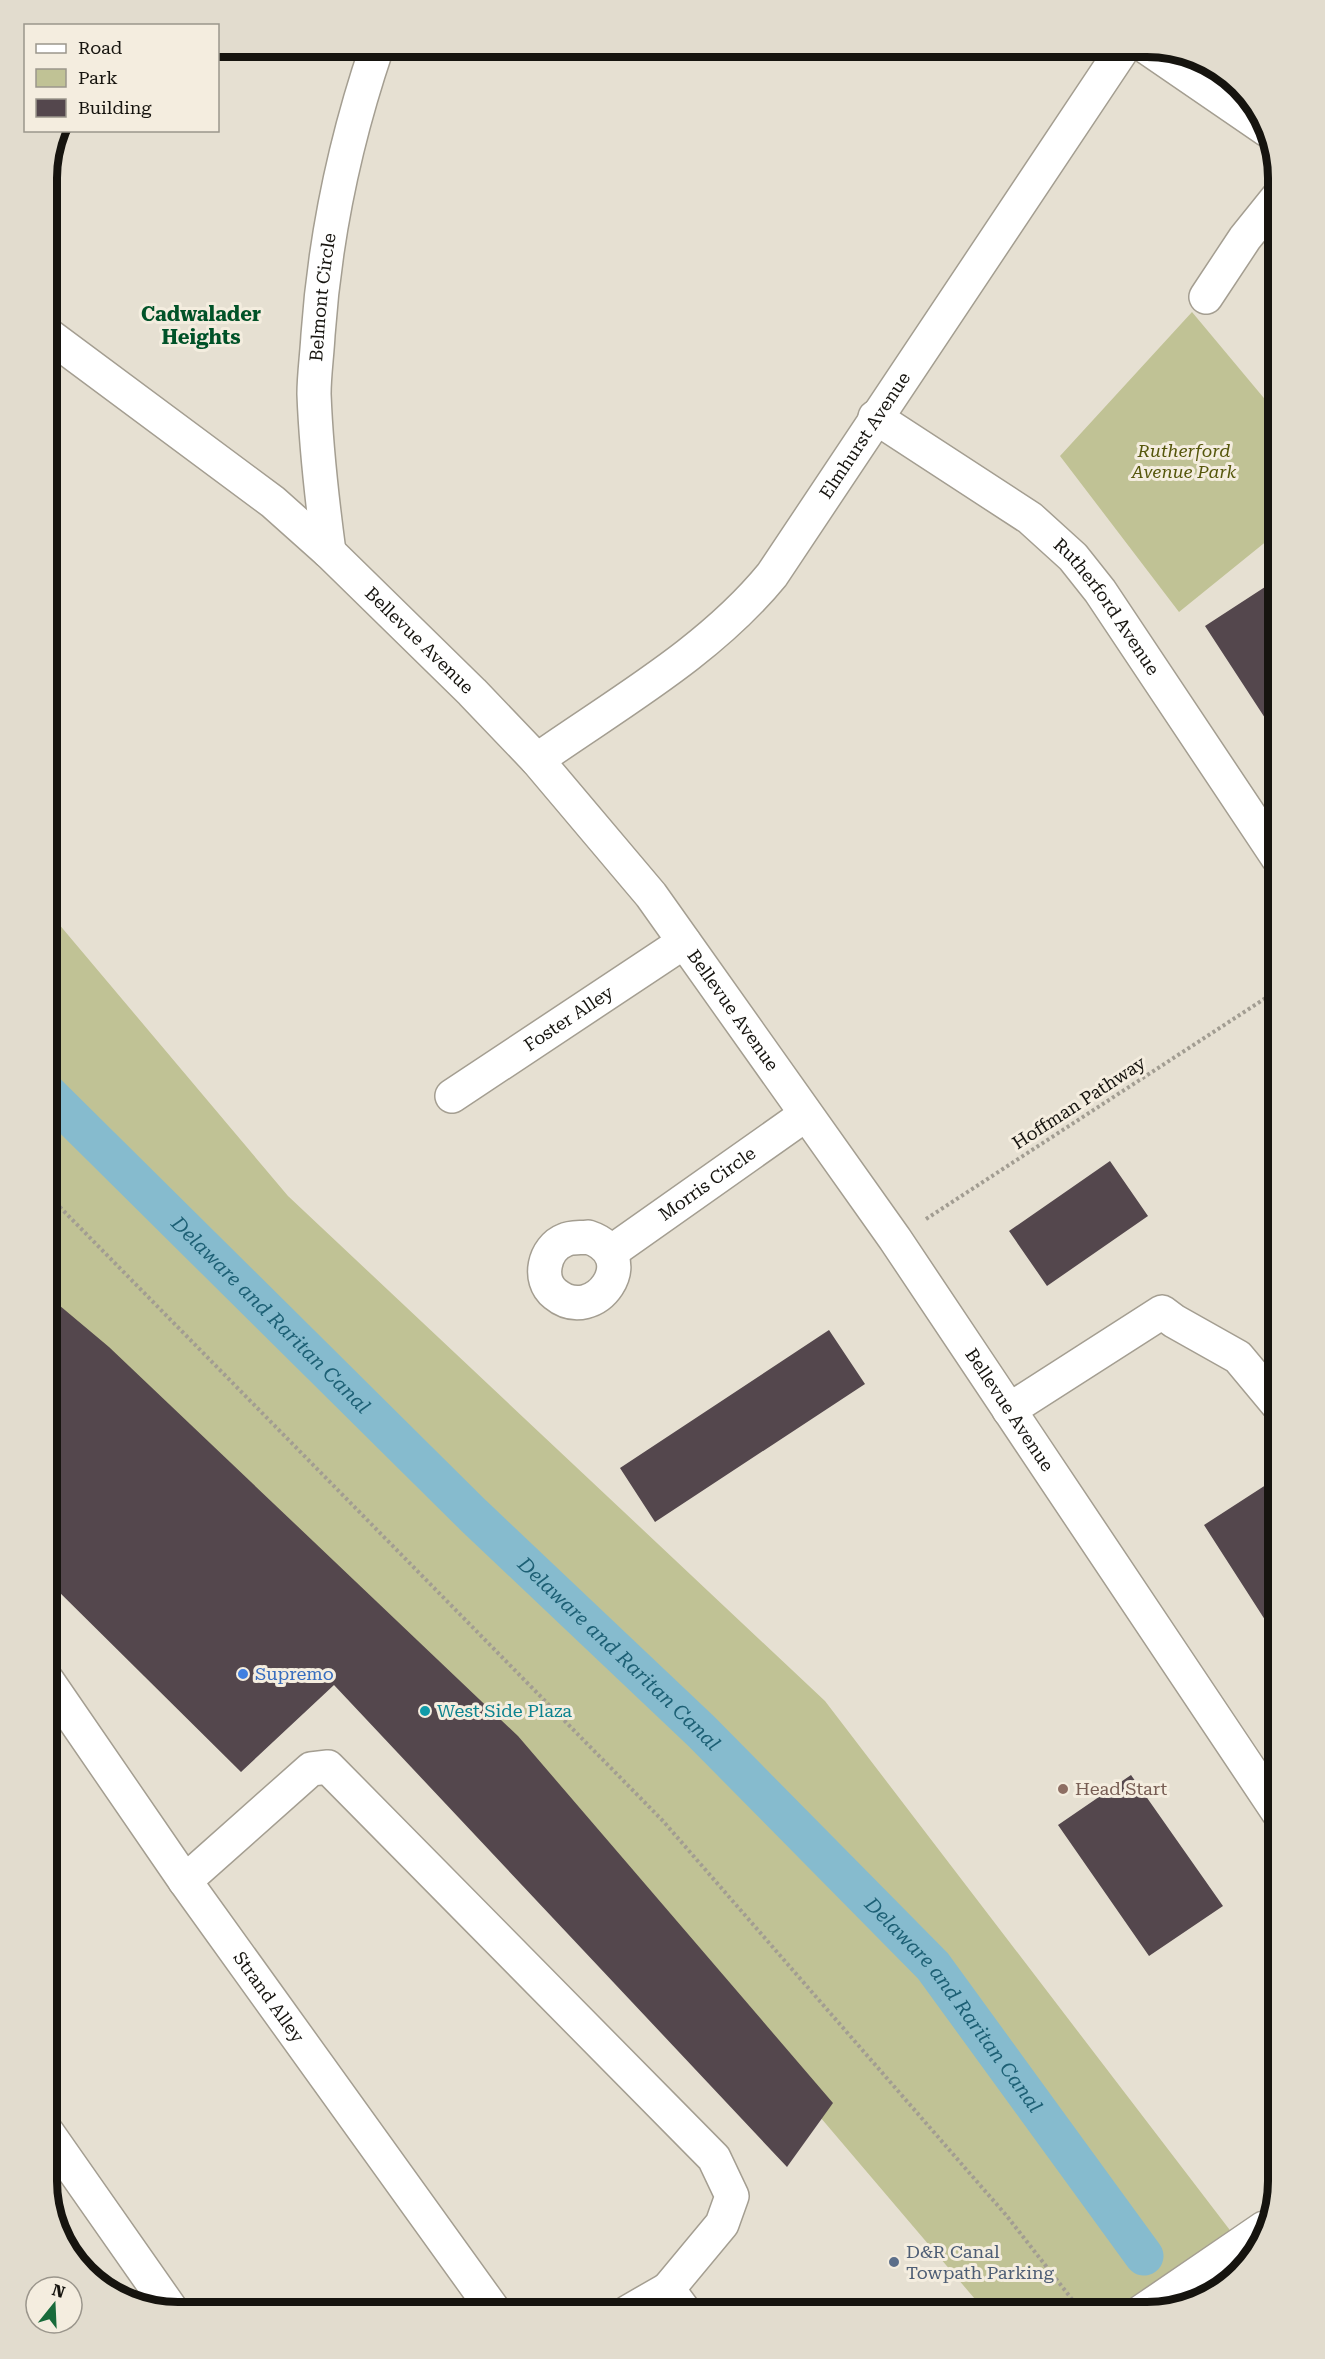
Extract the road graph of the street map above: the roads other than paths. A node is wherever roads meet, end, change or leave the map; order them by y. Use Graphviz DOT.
graph roads {
  1 [pos="373,57"];
  2 [pos="1117,57"];
  3 [pos="1162,58"];
  4 [pos="1253,120"];
  5 [pos="1268,209"];
  6 [pos="1206,297"];
  7 [pos="57,341"];
  8 [pos="875,417"];
  9 [pos="329,552"];
  10 [pos="537,760"];
  11 [pos="1268,843"];
  12 [pos="684,942"];
  13 [pos="452,1096"];
  14 [pos="805,1115"];
  15 [pos="611,1252"];
  16 [pos="1268,1393"];
  17 [pos="1009,1410"];
  18 [pos="57,1696"];
  19 [pos="1266,1768"];
  20 [pos="185,1881"];
  21 [pos="57,2147"];
  22 [pos="1255,2235"];
  23 [pos="676,2301"];
  24 [pos="1159,2301"];
  25 [pos="167,2302"];
  26 [pos="488,2302"];
  1 -- 9 [label="street, Belmont Circle"];
  2 -- 8 [label="street, Elmhurst Avenue"];
  3 -- 4 [label="street"];
  5 -- 6 [label="street"];
  7 -- 9 [label="street, Bellevue Avenue"];
  8 -- 10 [label="street, Elmhurst Avenue"];
  8 -- 11 [label="street, Rutherford Avenue"];
  9 -- 10 [label="street, Bellevue Avenue"];
  10 -- 12 [label="street, Bellevue Avenue"];
  12 -- 13 [label="street, Foster Alley"];
  12 -- 14 [label="street, Bellevue Avenue"];
  14 -- 15 [label="street, Morris Circle"];
  14 -- 17 [label="street, Bellevue Avenue"];
  16 -- 17 [label="street"];
  17 -- 19 [label="street, Bellevue Avenue"];
  18 -- 20 [label="street, Strand Alley"];
  20 -- 23 [label="street"];
  20 -- 26 [label="street, Strand Alley"];
  21 -- 25 [label="street"];
  22 -- 24 [label="street"];
}
